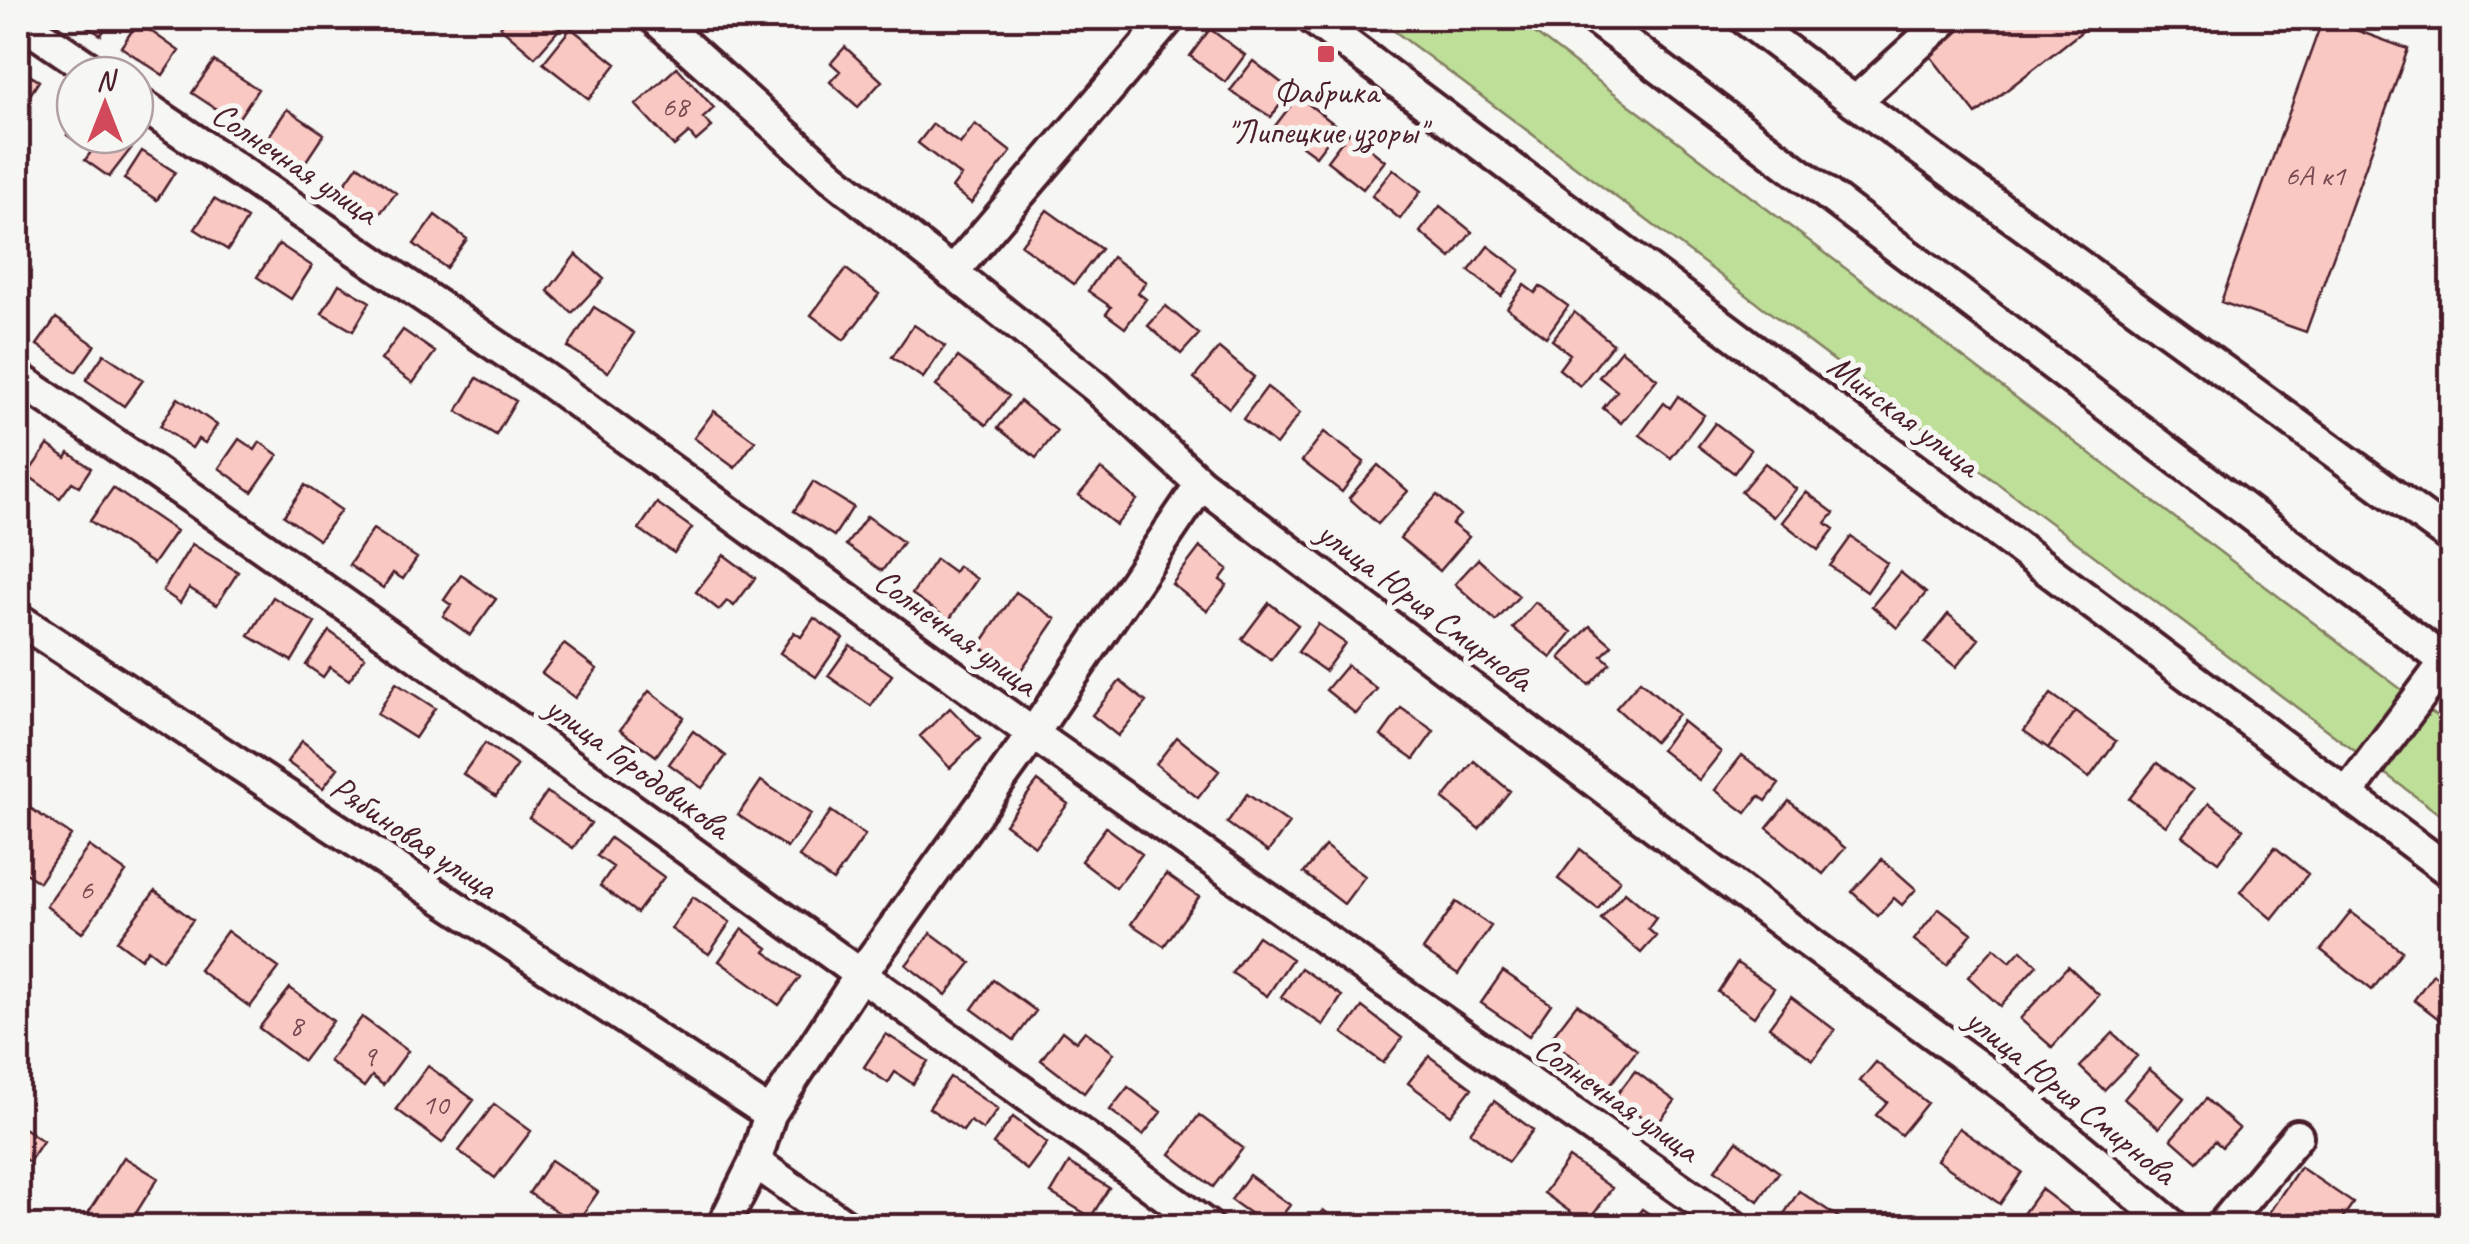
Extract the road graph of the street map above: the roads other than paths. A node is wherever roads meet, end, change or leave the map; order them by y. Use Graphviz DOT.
graph roads {
  1 [pos="655,18"];
  2 [pos="1169,18"];
  3 [pos="1312,18"];
  4 [pos="1594,18"];
  5 [pos="1744,18"];
  6 [pos="1947,18"];
  7 [pos="18,20"];
  8 [pos="70,55"];
  9 [pos="1855,102"];
  10 [pos="155,114"];
  11 [pos="952,272"];
  12 [pos="18,378"];
  13 [pos="1201,484"];
  14 [pos="2452,538"];
  15 [pos="18,620"];
  16 [pos="2448,657"];
  17 [pos="1032,734"];
  18 [pos="2346,794"];
  19 [pos="2452,873"];
  20 [pos="861,974"];
  21 [pos="770,1114"];
  22 [pos="2297,1136"];
  23 [pos="755,1162"];
  24 [pos="723,1226"];
  25 [pos="846,1226"];
  26 [pos="1207,1226"];
  27 [pos="1732,1226"];
  28 [pos="2173,1226"];
  29 [pos="2222,1226"];
  1 -- 11 [label="street, улица Юрия Смирнова"];
  2 -- 11 [label="street"];
  3 -- 18 [label="street, Минская улица"];
  4 -- 16 [label="street"];
  5 -- 9 [label="street"];
  6 -- 9 [label="street"];
  7 -- 8 [label="street"];
  9 -- 14 [label="street"];
  10 -- 17 [label="street, Солнечная улица"];
  11 -- 13 [label="street, улица Юрия Смирнова"];
  12 -- 20 [label="street, улица Городовикова"];
  13 -- 17 [label="street"];
  13 -- 28 [label="street, улица Юрия Смирнова"];
  15 -- 21 [label="street, Рябиновая улица"];
  16 -- 18 [label="street"];
  17 -- 20 [label="street"];
  17 -- 27 [label="street, Солнечная улица"];
  18 -- 19 [label="street, Минская улица"];
  20 -- 21 [label="street"];
  20 -- 26 [label="street, улица Городовикова"];
  21 -- 23 [label="street"];
  22 -- 29 [label="street"];
  23 -- 24 [label="street"];
  23 -- 25 [label="street"];
}
